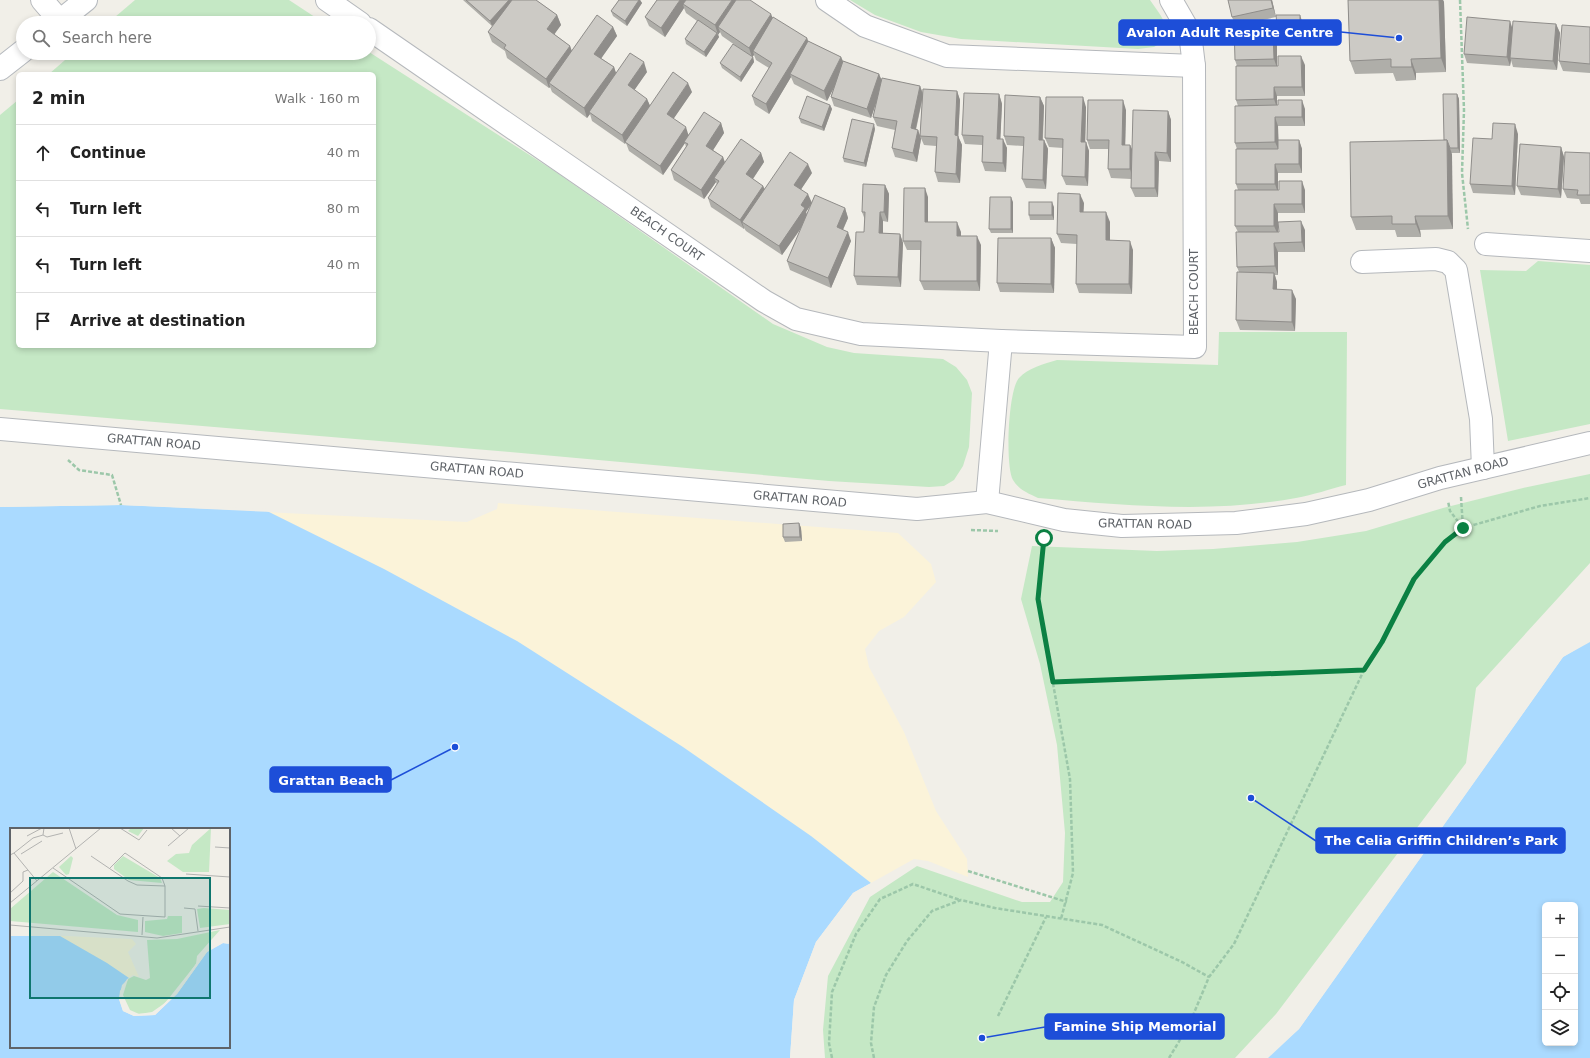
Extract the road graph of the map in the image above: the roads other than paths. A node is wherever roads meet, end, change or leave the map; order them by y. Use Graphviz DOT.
graph roads {
  1 [pos="42,0"];
  2 [pos="86,0"];
  3 [pos="326,0"];
  4 [pos="827,0"];
  5 [pos="1171,0"];
  6 [pos="54,16"];
  7 [pos="66,16"];
  8 [pos="350,16"];
  9 [pos="376,34"];
  10 [pos="16,56"];
  11 [pos="1194,66"];
  12 [pos="0,69"];
  13 [pos="1486,244"];
  14 [pos="1590,251"];
  15 [pos="1362,262"];
  16 [pos="1001,341"];
  17 [pos="0,429"];
  18 [pos="1590,443"];
  19 [pos="1483,468"];
  20 [pos="987,502"];
  1 -- 6 [label="street"];
  2 -- 7 [label="street"];
  3 -- 8 [label="street"];
  4 -- 11 [label="street"];
  5 -- 11 [label="street, BEACH COURT"];
  9 -- 16 [label="street, BEACH COURT"];
  10 -- 12 [label="street"];
  11 -- 16 [label="street, BEACH COURT"];
  13 -- 14 [label="street"];
  15 -- 19 [label="street"];
  16 -- 20 [label="street"];
  17 -- 20 [label="street, GRATTAN ROAD"];
  18 -- 19 [label="street, GRATTAN ROAD"];
  19 -- 20 [label="street, GRATTAN ROAD"];
}
